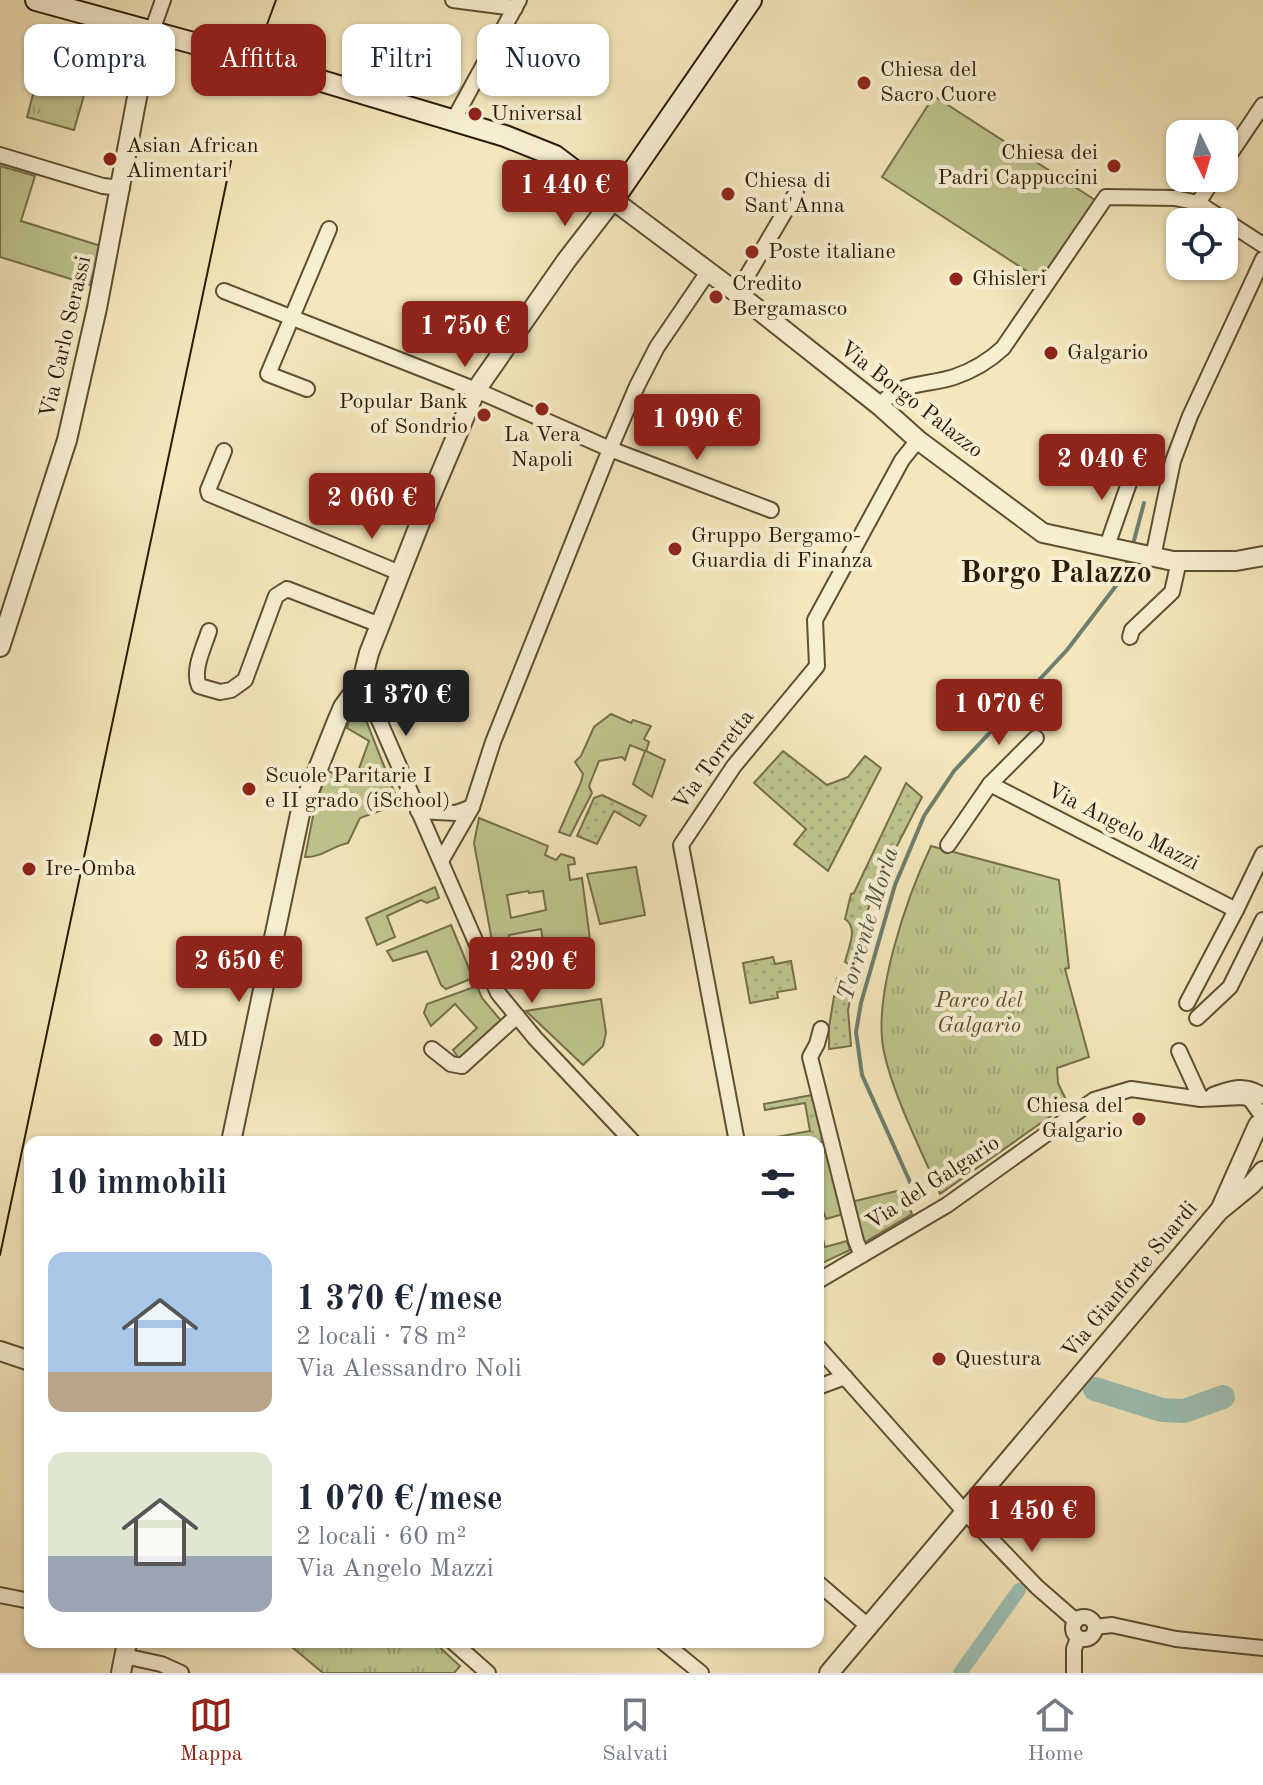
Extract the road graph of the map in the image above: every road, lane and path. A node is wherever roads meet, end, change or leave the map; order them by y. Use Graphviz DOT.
graph roads {
  1 [pos="36,0"];
  2 [pos="163,0"];
  3 [pos="453,0"];
  4 [pos="751,0"];
  5 [pos="517,4"];
  6 [pos="126,24"];
  7 [pos="154,24"];
  8 [pos="175,38"];
  9 [pos="137,96"];
  10 [pos="1263,105"];
  11 [pos="453,121"];
  12 [pos="1238,142"];
  13 [pos="0,155"];
  14 [pos="122,188"];
  15 [pos="1205,192"];
  16 [pos="796,193"];
  17 [pos="613,200"];
  18 [pos="1198,203"];
  19 [pos="329,229"];
  20 [pos="1263,245"];
  21 [pos="1263,259"];
  22 [pos="708,272"];
  23 [pos="224,291"];
  24 [pos="737,293"];
  25 [pos="293,317"];
  26 [pos="307,389"];
  27 [pos="476,390"];
  28 [pos="880,406"];
  29 [pos="918,440"];
  30 [pos="610,449"];
  31 [pos="224,451"];
  32 [pos="1129,453"];
  33 [pos="771,510"];
  34 [pos="1110,547"];
  35 [pos="1150,556"];
  36 [pos="1263,556"];
  37 [pos="1179,561"];
  38 [pos="400,573"];
  39 [pos="380,625"];
  40 [pos="209,631"];
  41 [pos="1130,637"];
  42 [pos="0,647"];
  43 [pos="362,681"];
  44 [pos="1036,738"];
  45 [pos="990,784"];
  46 [pos="472,807"];
  47 [pos="418,811"];
  48 [pos="948,845"];
  49 [pos="1263,854"];
  50 [pos="441,861"];
  51 [pos="1236,910"];
  52 [pos="1263,920"];
  53 [pos="1187,1003"];
  54 [pos="517,1016"];
  55 [pos="1197,1018"];
  56 [pos="821,1029"];
  57 [pos="432,1049"];
  58 [pos="1179,1051"];
  59 [pos="1201,1099"];
  60 [pos="1261,1108"];
  61 [pos="232,1136"];
  62 [pos="627,1136"];
  63 [pos="736,1136"];
  64 [pos="822,1136"];
  65 [pos="824,1147"];
  66 [pos="1263,1171"];
  67 [pos="1219,1211"];
  68 [pos="862,1255"];
  69 [pos="824,1277"];
  70 [pos="0,1351"];
  71 [pos="24,1359"];
  72 [pos="824,1359"];
  73 [pos="845,1377"];
  74 [pos="824,1385"];
  75 [pos="965,1512"];
  76 [pos="824,1588"];
  77 [pos="0,1595"];
  78 [pos="24,1600"];
  79 [pos="1076,1621"];
  80 [pos="868,1626"];
  81 [pos="1095,1627"];
  82 [pos="1078,1638"];
  83 [pos="460,1648"];
  84 [pos="670,1648"];
  85 [pos="1263,1648"];
  86 [pos="124,1657"];
  87 [pos="181,1673"];
  88 [pos="488,1673"];
  89 [pos="701,1673"];
  90 [pos="829,1673"];
  91 [pos="1074,1673"];
  1 -- 6 [label="main road, Via Borgo Palazzo"];
  2 -- 7 [label="street"];
  3 -- 5 [label="street"];
  4 -- 17 [label="main road"];
  5 -- 11 [label="street"];
  8 -- 11 [label="main road, Via Borgo Palazzo"];
  9 -- 14 [label="street, Via Carlo Serassi"];
  10 -- 12 [label="street"];
  11 -- 17 [label="main road, Via Borgo Palazzo"];
  13 -- 14 [label="street"];
  14 -- 42 [label="street, Via Carlo Serassi"];
  15 -- 18 [label="street"];
  16 -- 24 [label="street"];
  17 -- 22 [label="street, Via Borgo Palazzo"];
  17 -- 27 [label="street"];
  18 -- 20 [label="street"];
  18 -- 28 [label="street"];
  19 -- 25 [label="street"];
  21 -- 35 [label="street"];
  22 -- 24 [label="street, Via Borgo Palazzo"];
  22 -- 30 [label="street"];
  23 -- 25 [label="street"];
  24 -- 28 [label="street, Via Borgo Palazzo"];
  25 -- 26 [label="street"];
  25 -- 27 [label="street"];
  27 -- 30 [label="street"];
  27 -- 38 [label="street"];
  28 -- 29 [label="street, Via Borgo Palazzo"];
  29 -- 34 [label="street, Via Borgo Palazzo"];
  29 -- 63 [label="street, Via Torretta"];
  30 -- 33 [label="street"];
  30 -- 46 [label="street"];
  31 -- 38 [label="street"];
  32 -- 34 [label="street"];
  34 -- 35 [label="street, Via Borgo Palazzo"];
  35 -- 37 [label="street, Via Borgo Palazzo"];
  36 -- 37 [label="street, Via Borgo Palazzo"];
  37 -- 41 [label="street"];
  38 -- 39 [label="street"];
  39 -- 40 [label="street"];
  39 -- 43 [label="street"];
  43 -- 47 [label="street"];
  43 -- 61 [label="street"];
  44 -- 45 [label="street"];
  45 -- 48 [label="street"];
  45 -- 51 [label="street, Via Angelo Mazzi"];
  46 -- 47 [label="street"];
  46 -- 50 [label="street"];
  47 -- 50 [label="street"];
  49 -- 51 [label="street"];
  50 -- 54 [label="street"];
  51 -- 53 [label="street"];
  52 -- 55 [label="street"];
  54 -- 57 [label="street"];
  54 -- 62 [label="street"];
  56 -- 64 [label="street, Via del Galgario"];
  58 -- 59 [label="street"];
  59 -- 60 [label="street, Via del Galgario"];
  59 -- 60 [label="street, Via del Galgario"];
  59 -- 68 [label="street, Via del Galgario"];
  60 -- 67 [label="street, Via Gianforte Suardi"];
  65 -- 68 [label="street, Via del Galgario"];
  66 -- 67 [label="street, Via Gianforte Suardi"];
  67 -- 75 [label="street, Via Gianforte Suardi"];
  68 -- 69 [label="street, Via del Galgario"];
  70 -- 71 [label="street"];
  72 -- 73 [label="street"];
  73 -- 74 [label="street"];
  73 -- 75 [label="street"];
  75 -- 79 [label="street"];
  75 -- 80 [label="street, Via Gianforte Suardi"];
  76 -- 80 [label="street"];
  77 -- 78 [label="street"];
  79 -- 81 [label="street"];
  79 -- 82 [label="street"];
  80 -- 90 [label="street, Via Gianforte Suardi"];
  81 -- 82 [label="street"];
  81 -- 85 [label="street"];
  82 -- 91 [label="street"];
  83 -- 88 [label="street"];
  84 -- 89 [label="street"];
  86 -- 87 [label="street"];
}
